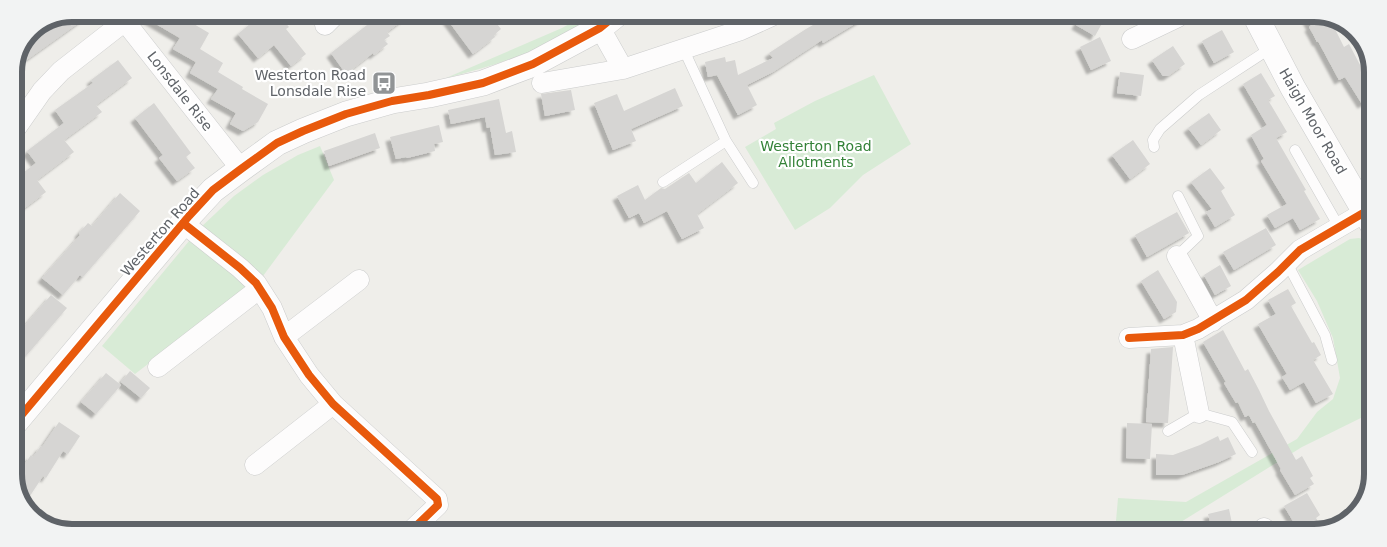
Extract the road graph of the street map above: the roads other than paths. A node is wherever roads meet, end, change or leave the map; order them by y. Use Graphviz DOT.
graph roads {
  1 [pos="117,22"];
  2 [pos="125,22"];
  3 [pos="606,22"];
  4 [pos="608,22"];
  5 [pos="759,22"];
  6 [pos="1168,22"];
  7 [pos="1259,22"];
  8 [pos="1132,39"];
  9 [pos="1272,48"];
  10 [pos="684,50"];
  11 [pos="623,69"];
  12 [pos="542,83"];
  13 [pos="22,119"];
  14 [pos="726,141"];
  15 [pos="1154,147"];
  16 [pos="1295,150"];
  17 [pos="241,168"];
  18 [pos="663,182"];
  19 [pos="753,183"];
  20 [pos="1178,196"];
  21 [pos="1364,210"];
  22 [pos="1364,220"];
  23 [pos="183,223"];
  24 [pos="1339,227"];
  25 [pos="1177,256"];
  26 [pos="1286,263"];
  27 [pos="359,280"];
  28 [pos="259,289"];
  29 [pos="1213,321"];
  30 [pos="1184,335"];
  31 [pos="284,337"];
  32 [pos="1129,338"];
  33 [pos="1332,360"];
  34 [pos="158,367"];
  35 [pos="333,404"];
  36 [pos="23,413"];
  37 [pos="1199,413"];
  38 [pos="1168,431"];
  39 [pos="1252,452"];
  40 [pos="255,465"];
  41 [pos="419,524"];
  1 -- 13 [label="street"];
  2 -- 17 [label="street, Lonsdale Rise"];
  3 -- 17 [label="street, Westerton Road"];
  4 -- 11 [label="street, Westerton Road"];
  5 -- 10 [label="street"];
  6 -- 8 [label="street"];
  7 -- 9 [label="street, Haigh Moor Road"];
  9 -- 15 [label="lane"];
  9 -- 21 [label="street, Haigh Moor Road"];
  10 -- 11 [label="street"];
  10 -- 14 [label="lane"];
  11 -- 12 [label="street"];
  14 -- 18 [label="lane"];
  14 -- 19 [label="lane"];
  16 -- 24 [label="lane"];
  17 -- 23 [label="street, Westerton Road"];
  20 -- 25 [label="lane"];
  22 -- 24 [label="street"];
  23 -- 28 [label="street"];
  23 -- 36 [label="street, Westerton Road"];
  24 -- 26 [label="street"];
  25 -- 29 [label="street"];
  26 -- 29 [label="street"];
  26 -- 33 [label="lane"];
  27 -- 31 [label="street"];
  28 -- 31 [label="street"];
  28 -- 34 [label="street"];
  29 -- 30 [label="street"];
  30 -- 32 [label="street"];
  30 -- 37 [label="street"];
  31 -- 35 [label="street"];
  35 -- 40 [label="street"];
  35 -- 41 [label="street"];
  37 -- 38 [label="lane"];
  37 -- 39 [label="lane"];
}
